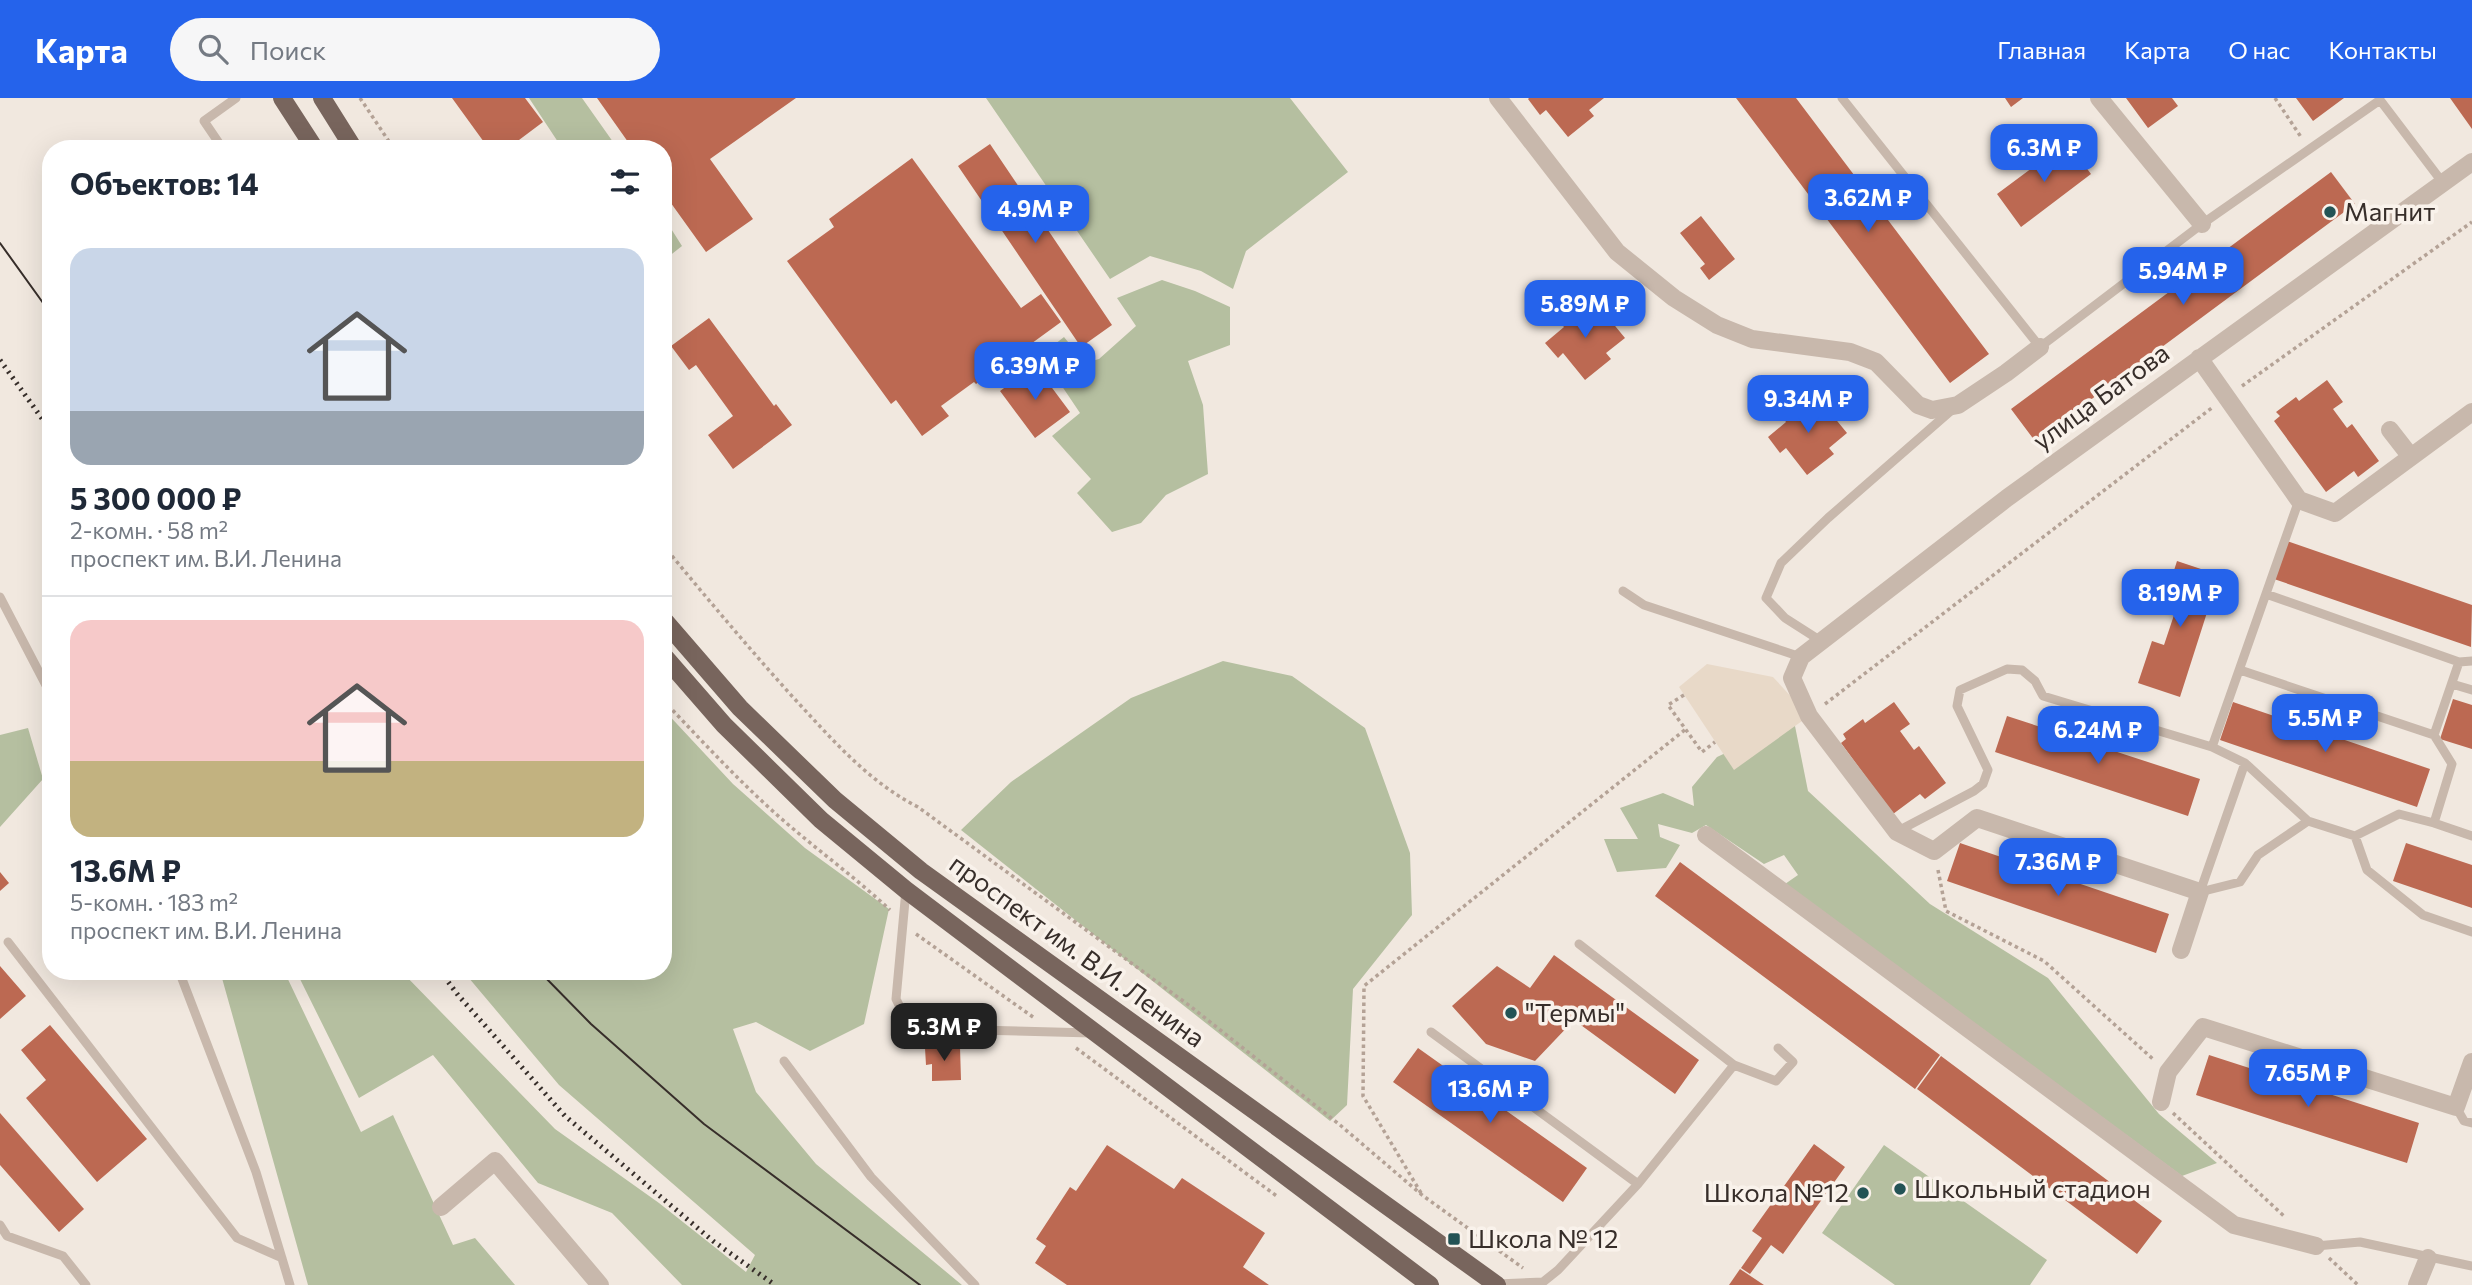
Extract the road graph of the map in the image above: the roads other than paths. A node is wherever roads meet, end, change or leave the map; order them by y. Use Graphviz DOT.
graph roads {
  1 [pos="236,98"];
  2 [pos="282,98"];
  3 [pos="322,98"];
  4 [pos="1842,98"];
  5 [pos="2099,98"];
  6 [pos="2382,99"];
  7 [pos="1504,100"];
  8 [pos="217,140"];
  9 [pos="308,140"];
  10 [pos="348,140"];
  11 [pos="2472,162"];
  12 [pos="2442,183"];
  13 [pos="2202,224"];
  14 [pos="2040,347"];
  15 [pos="2199,358"];
  16 [pos="1958,405"];
  17 [pos="2472,412"];
  18 [pos="2390,430"];
  19 [pos="2411,457"];
  20 [pos="2299,500"];
  21 [pos="1623,590"];
  22 [pos="2266,594"];
  23 [pos="0,597"];
  24 [pos="672,629"];
  25 [pos="1821,641"];
  26 [pos="1801,657"];
  27 [pos="2472,661"];
  28 [pos="2459,662"];
  29 [pos="672,665"];
  30 [pos="2240,670"];
  31 [pos="42,678"];
  32 [pos="2452,684"];
  33 [pos="2472,690"];
  34 [pos="2434,736"];
  35 [pos="2212,747"];
  36 [pos="2245,763"];
  37 [pos="2308,821"];
  38 [pos="2434,823"];
  39 [pos="1897,832"];
  40 [pos="1706,835"];
  41 [pos="2355,836"];
  42 [pos="2472,836"];
  43 [pos="906,890"];
  44 [pos="2200,892"];
  45 [pos="2472,932"];
  46 [pos="8,942"];
  47 [pos="1579,944"];
  48 [pos="2181,950"];
  49 [pos="182,980"];
  50 [pos="1431,1032"];
  51 [pos="1097,1033"];
  52 [pos="1778,1048"];
  53 [pos="784,1061"];
  54 [pos="2472,1062"];
  55 [pos="1734,1065"];
  56 [pos="2161,1102"];
  57 [pos="2456,1107"];
  58 [pos="2472,1123"];
  59 [pos="1638,1184"];
  60 [pos="441,1207"];
  61 [pos="0,1225"];
  62 [pos="2316,1246"];
  63 [pos="282,1258"];
  64 [pos="2428,1258"];
  65 [pos="2472,1266"];
  66 [pos="86,1285"];
  67 [pos="290,1285"];
  68 [pos="600,1285"];
  69 [pos="975,1285"];
  70 [pos="1430,1285"];
  71 [pos="1495,1285"];
  72 [pos="2417,1285"];
  1 -- 8 [label="lane"];
  2 -- 9 [label="main road"];
  3 -- 10 [label="main road"];
  4 -- 14 [label="lane"];
  5 -- 13 [label="street"];
  6 -- 12 [label="lane"];
  6 -- 13 [label="lane"];
  7 -- 16 [label="street"];
  11 -- 12 [label="street, улица Батова"];
  12 -- 15 [label="street, улица Батова"];
  13 -- 14 [label="lane"];
  14 -- 16 [label="street"];
  15 -- 20 [label="street"];
  15 -- 25 [label="street, улица Батова"];
  16 -- 25 [label="lane"];
  17 -- 19 [label="street"];
  18 -- 19 [label="street"];
  19 -- 20 [label="street"];
  20 -- 22 [label="lane"];
  21 -- 26 [label="lane"];
  22 -- 28 [label="lane"];
  22 -- 30 [label="lane"];
  23 -- 31 [label="lane"];
  24 -- 71 [label="main road, проспект им. В.И. Ленина"];
  25 -- 26 [label="street, улица Батова"];
  26 -- 39 [label="street"];
  27 -- 28 [label="lane"];
  28 -- 32 [label="lane"];
  29 -- 43 [label="main road, проспект им. В.И. Ленина"];
  30 -- 34 [label="lane"];
  30 -- 35 [label="lane"];
  32 -- 33 [label="lane"];
  32 -- 34 [label="lane"];
  34 -- 38 [label="lane"];
  35 -- 36 [label="lane"];
  35 -- 39 [label="lane"];
  36 -- 37 [label="lane"];
  36 -- 44 [label="lane"];
  37 -- 41 [label="lane"];
  37 -- 44 [label="lane"];
  38 -- 41 [label="lane"];
  38 -- 42 [label="lane"];
  39 -- 44 [label="street"];
  40 -- 62 [label="street"];
  41 -- 45 [label="lane"];
  43 -- 51 [label="main road, проспект им. В.И. Ленина"];
  43 -- 51 [label="lane"];
  44 -- 48 [label="street"];
  46 -- 63 [label="lane"];
  47 -- 55 [label="lane"];
  49 -- 63 [label="lane"];
  50 -- 59 [label="lane"];
  51 -- 70 [label="main road, проспект им. В.И. Ленина"];
  52 -- 55 [label="lane"];
  53 -- 69 [label="lane"];
  54 -- 57 [label="street"];
  55 -- 59 [label="lane"];
  56 -- 57 [label="street"];
  57 -- 58 [label="lane"];
  59 -- 71 [label="lane"];
  60 -- 68 [label="street"];
  61 -- 66 [label="lane"];
  62 -- 64 [label="lane"];
  63 -- 67 [label="lane"];
  64 -- 65 [label="lane"];
  64 -- 72 [label="street"];
}
